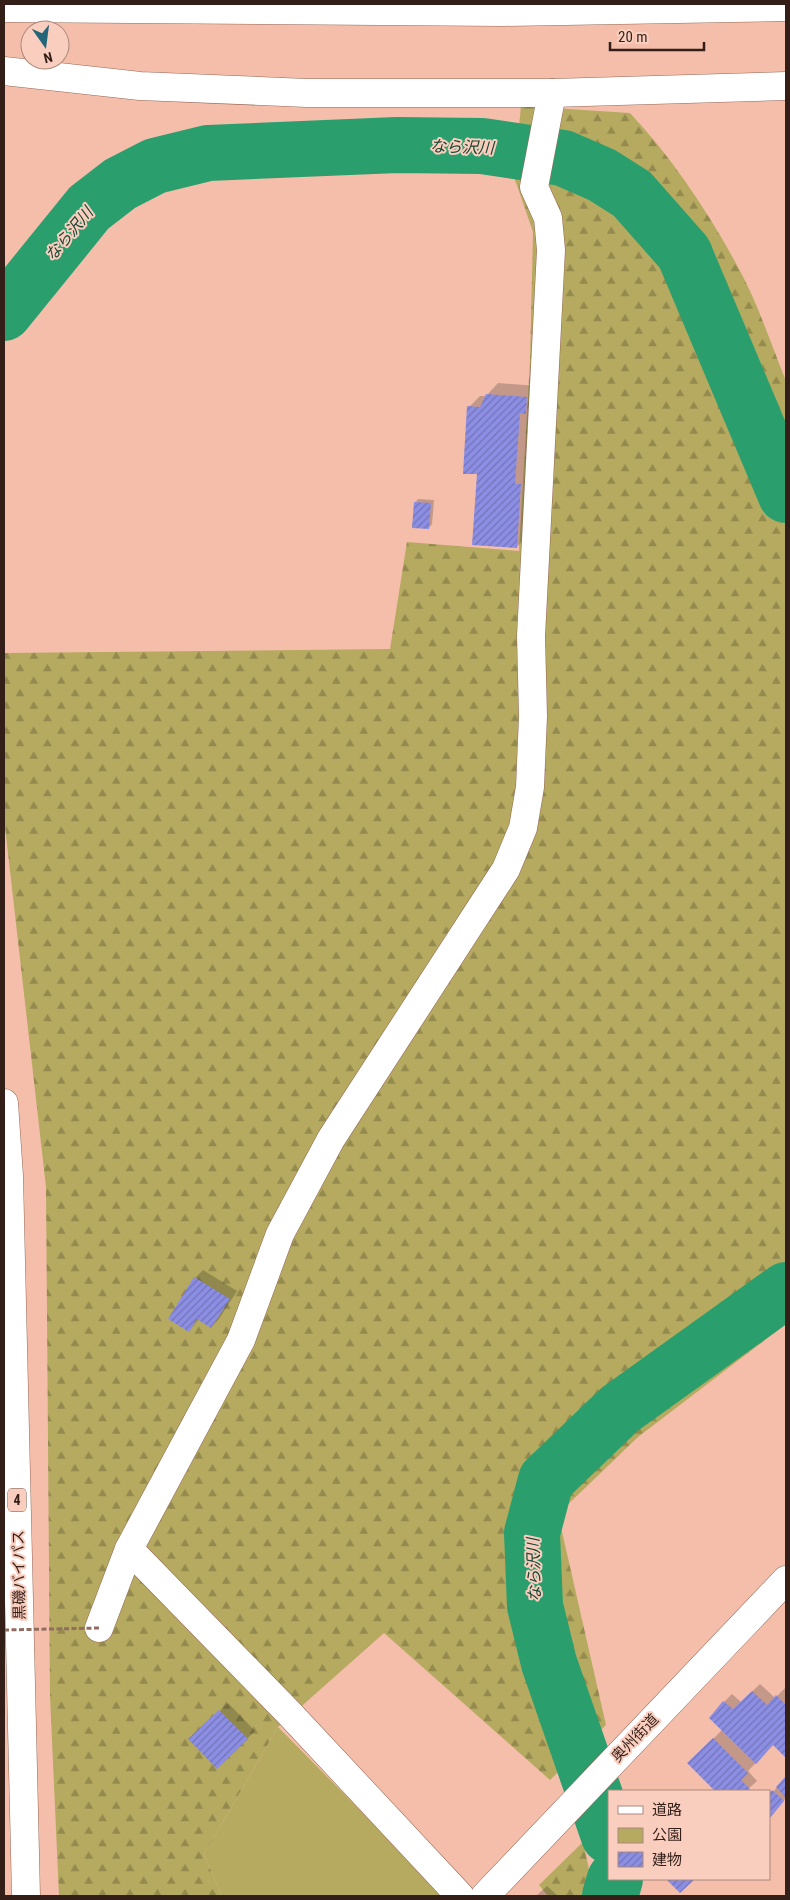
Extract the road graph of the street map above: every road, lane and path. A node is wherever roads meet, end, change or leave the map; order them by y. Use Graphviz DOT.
graph roads {
  1 [pos="738,4"];
  2 [pos="777,7"];
  3 [pos="4,8"];
  4 [pos="4,70"];
  5 [pos="786,86"];
  6 [pos="552,93"];
  7 [pos="4,1103"];
  8 [pos="128,1549"];
  9 [pos="786,1580"];
  10 [pos="98,1628"];
  11 [pos="4,1630"];
  12 [pos="26,1896"];
  13 [pos="460,1896"];
  14 [pos="485,1896"];
  1 -- 2 [label="main road"];
  2 -- 3 [label="main road"];
  4 -- 6 [label="main road"];
  5 -- 6 [label="main road"];
  6 -- 8 [label="main road"];
  7 -- 12 [label="main road, 黒磯バイパス / 4"];
  8 -- 10 [label="main road"];
  8 -- 13 [label="main road"];
  9 -- 14 [label="main road, 奥州街道"];
  10 -- 11 [label="path, bridge"];
}
